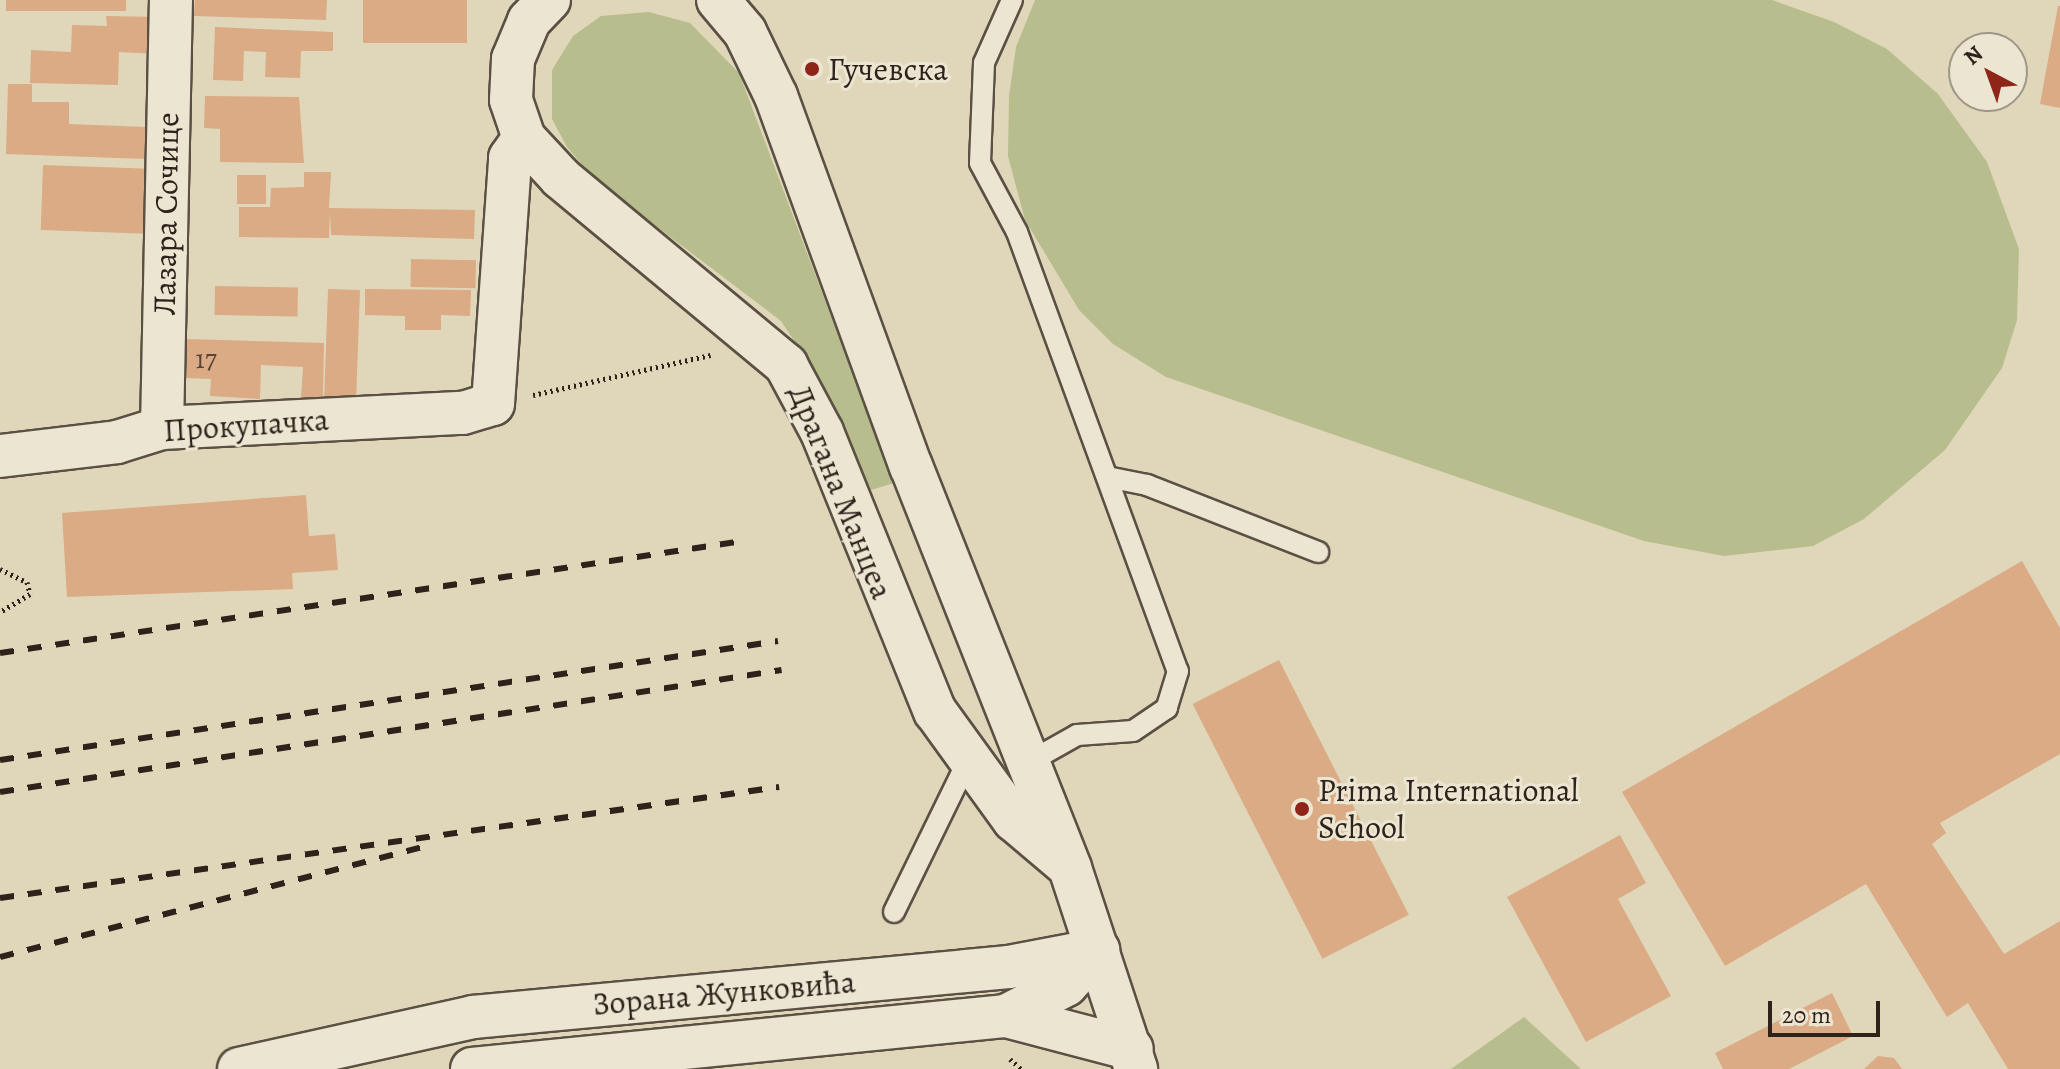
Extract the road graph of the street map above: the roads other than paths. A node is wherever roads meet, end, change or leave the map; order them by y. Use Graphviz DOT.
graph roads {
  1 [pos="171,0"];
  2 [pos="549,0"];
  3 [pos="718,0"];
  4 [pos="1012,0"];
  5 [pos="524,138"];
  6 [pos="162,428"];
  7 [pos="0,456"];
  8 [pos="1107,477"];
  9 [pos="1318,552"];
  10 [pos="968,760"];
  11 [pos="1029,762"];
  12 [pos="1070,868"];
  13 [pos="894,912"];
  14 [pos="1098,950"];
  15 [pos="1006,1016"];
  16 [pos="1128,1062"];
  17 [pos="239,1069"];
  18 [pos="472,1069"];
  1 -- 6 [label="street, Лазара Сочице"];
  2 -- 5 [label="street, Драгана Манцеа"];
  3 -- 11 [label="street"];
  4 -- 8 [label="lane"];
  5 -- 6 [label="street, Прокупачка"];
  5 -- 10 [label="street, Драгана Манцеа"];
  6 -- 7 [label="street, Прокупачка"];
  8 -- 9 [label="lane"];
  8 -- 11 [label="lane"];
  10 -- 12 [label="street, Драгана Манцеа"];
  10 -- 13 [label="lane"];
  11 -- 12 [label="street"];
  12 -- 14 [label="street"];
  14 -- 15 [label="street, Зорана Жунковића"];
  14 -- 16 [label="street"];
  14 -- 17 [label="street, Зорана Жунковића"];
  15 -- 16 [label="street, Зорана Жунковића"];
  15 -- 18 [label="street, Зорана Жунковића"];
}
